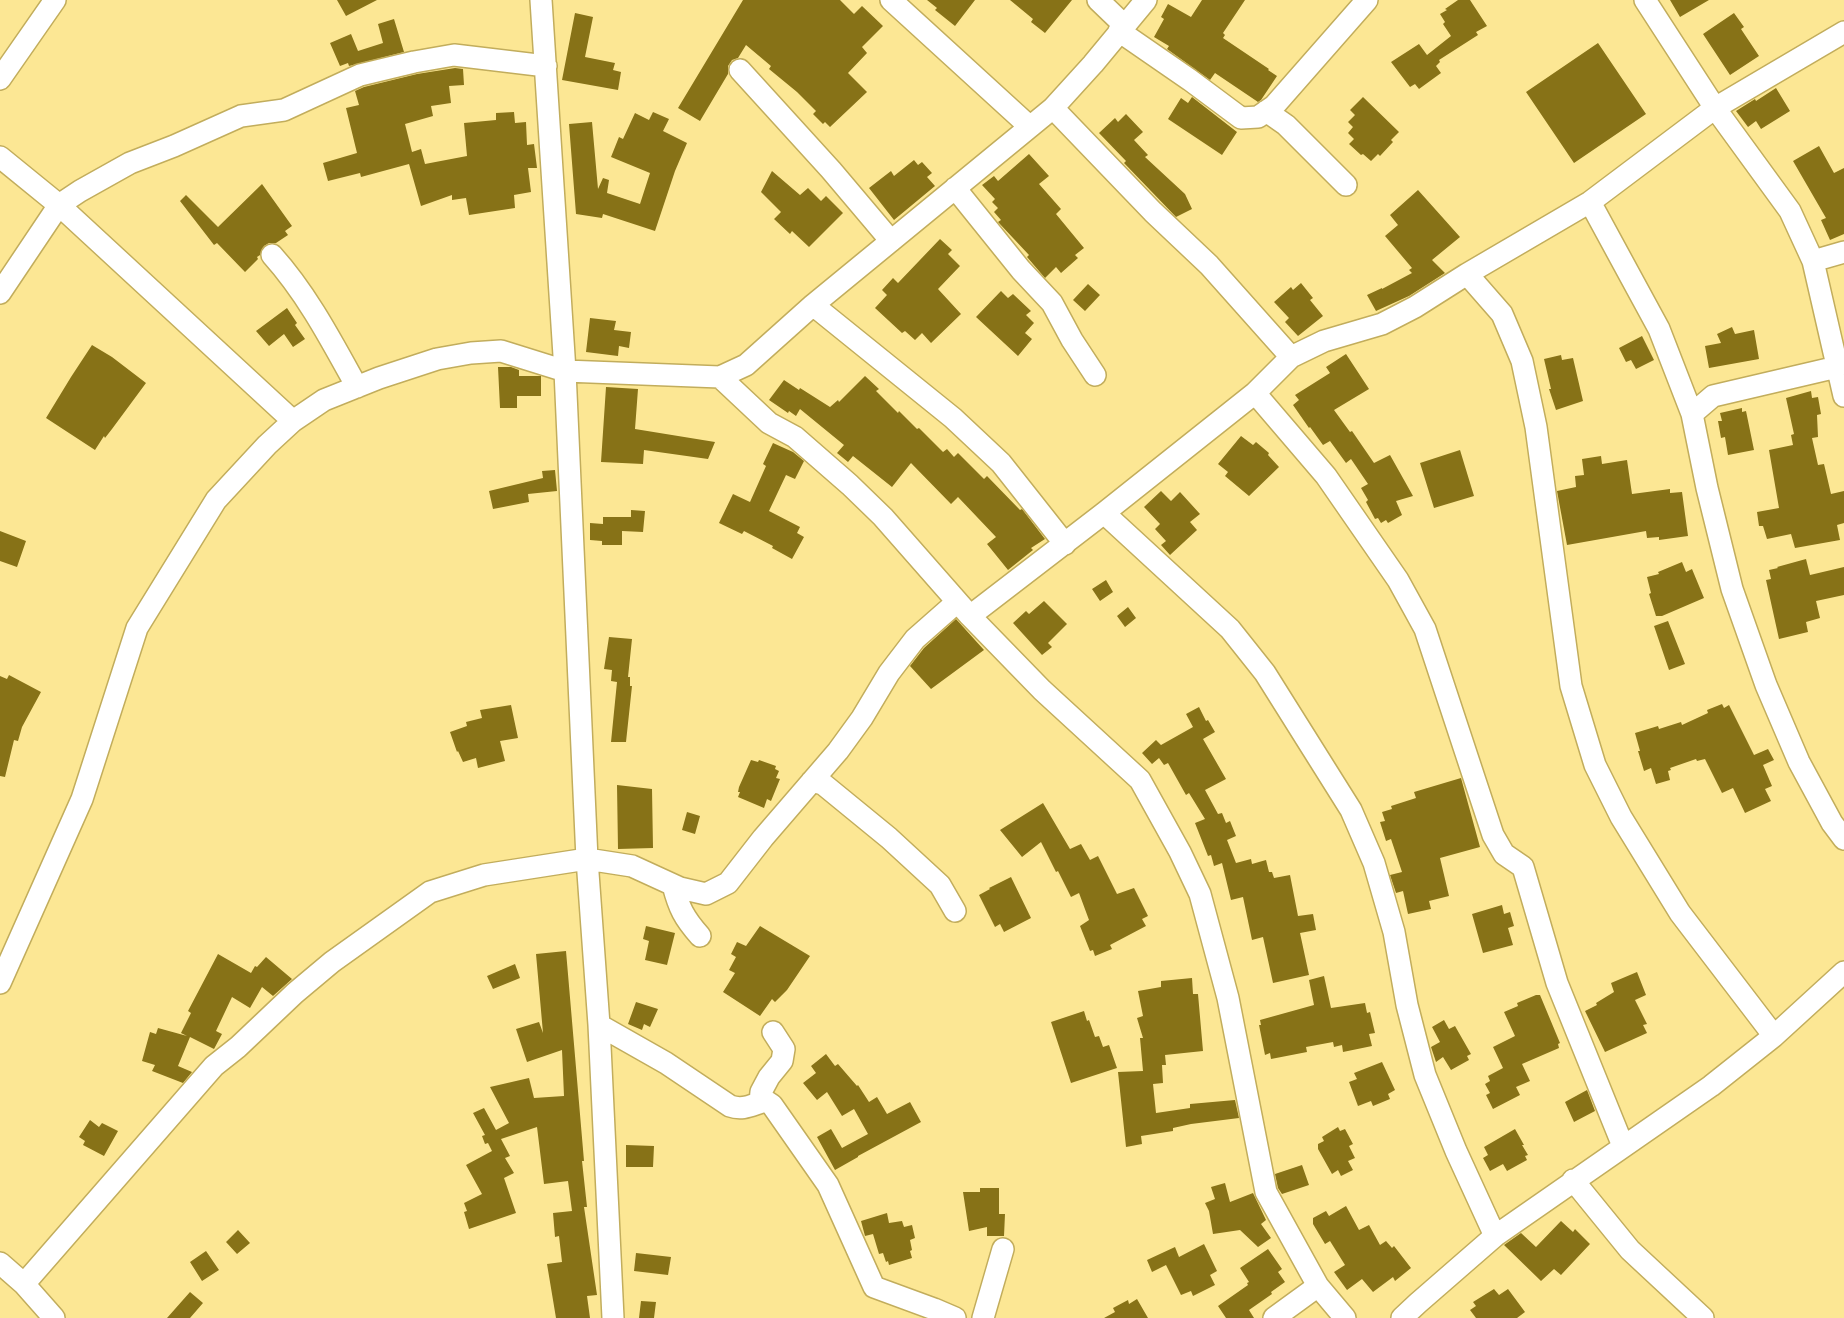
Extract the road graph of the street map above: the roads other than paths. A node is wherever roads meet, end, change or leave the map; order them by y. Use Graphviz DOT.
graph roads {
  1 [pos="56,0"];
  2 [pos="541,0"];
  3 [pos="891,0"];
  4 [pos="1098,0"];
  5 [pos="1146,0"];
  6 [pos="1367,0"];
  7 [pos="1645,0"];
  8 [pos="1122,28"];
  9 [pos="1844,32"];
  10 [pos="546,66"];
  11 [pos="740,70"];
  12 [pos="0,79"];
  13 [pos="1053,108"];
  14 [pos="1716,108"];
  15 [pos="1266,111"];
  16 [pos="1029,126"];
  17 [pos="0,157"];
  18 [pos="1346,185"];
  19 [pos="955,188"];
  20 [pos="1590,202"];
  21 [pos="59,205"];
  22 [pos="891,241"];
  23 [pos="1844,252"];
  24 [pos="272,255"];
  25 [pos="1813,261"];
  26 [pos="1466,274"];
  27 [pos="0,293"];
  28 [pos="813,304"];
  29 [pos="1290,357"];
  30 [pos="1837,367"];
  31 [pos="565,371"];
  32 [pos="1096,375"];
  33 [pos="720,378"];
  34 [pos="357,387"];
  35 [pos="1254,393"];
  36 [pos="1844,396"];
  37 [pos="1692,414"];
  38 [pos="293,421"];
  39 [pos="1104,513"];
  40 [pos="1065,544"];
  41 [pos="964,609"];
  42 [pos="812,781"];
  43 [pos="1844,839"];
  44 [pos="587,859"];
  45 [pos="673,885"];
  46 [pos="954,911"];
  47 [pos="700,936"];
  48 [pos="1844,972"];
  49 [pos="0,983"];
  50 [pos="599,1025"];
  51 [pos="773,1032"];
  52 [pos="1774,1036"];
  53 [pos="760,1102"];
  54 [pos="1623,1146"];
  55 [pos="1573,1180"];
  56 [pos="1495,1236"];
  57 [pos="1003,1249"];
  58 [pos="0,1263"];
  59 [pos="24,1284"];
  60 [pos="1318,1286"];
  61 [pos="51,1317"];
  62 [pos="613,1318"];
  63 [pos="955,1318"];
  64 [pos="983,1318"];
  65 [pos="1274,1318"];
  66 [pos="1345,1318"];
  67 [pos="1402,1318"];
  68 [pos="1703,1318"];
  1 -- 12 [label="street"];
  2 -- 10 [label="street"];
  3 -- 16 [label="street"];
  4 -- 8 [label="street"];
  5 -- 8 [label="street"];
  6 -- 15 [label="street"];
  7 -- 14 [label="street"];
  8 -- 13 [label="street"];
  8 -- 15 [label="street"];
  9 -- 14 [label="street"];
  10 -- 21 [label="street"];
  10 -- 31 [label="street"];
  11 -- 22 [label="street"];
  13 -- 16 [label="street"];
  13 -- 29 [label="street"];
  14 -- 20 [label="street"];
  14 -- 25 [label="street"];
  15 -- 18 [label="street"];
  16 -- 19 [label="street"];
  17 -- 21 [label="street"];
  19 -- 22 [label="street"];
  19 -- 32 [label="street"];
  20 -- 26 [label="street"];
  20 -- 37 [label="street"];
  21 -- 27 [label="street"];
  21 -- 38 [label="street"];
  22 -- 28 [label="street"];
  23 -- 25 [label="street"];
  24 -- 34 [label="street"];
  25 -- 30 [label="street"];
  26 -- 29 [label="street"];
  26 -- 52 [label="street"];
  28 -- 33 [label="street"];
  28 -- 40 [label="street"];
  29 -- 35 [label="street"];
  30 -- 36 [label="street"];
  30 -- 37 [label="street"];
  31 -- 33 [label="street"];
  31 -- 34 [label="street"];
  31 -- 44 [label="street"];
  33 -- 41 [label="street"];
  34 -- 38 [label="street"];
  35 -- 39 [label="street"];
  35 -- 54 [label="street"];
  37 -- 43 [label="street"];
  38 -- 49 [label="street"];
  39 -- 40 [label="street"];
  39 -- 56 [label="street"];
  40 -- 41 [label="street"];
  41 -- 42 [label="street"];
  41 -- 60 [label="street"];
  42 -- 45 [label="street"];
  42 -- 46 [label="street"];
  44 -- 45 [label="street"];
  44 -- 50 [label="street"];
  44 -- 59 [label="street"];
  45 -- 47 [label="street"];
  48 -- 52 [label="street"];
  50 -- 53 [label="street"];
  50 -- 62 [label="street"];
  51 -- 53 [label="street"];
  52 -- 54 [label="street"];
  53 -- 63 [label="street"];
  54 -- 55 [label="street"];
  55 -- 56 [label="street"];
  55 -- 68 [label="street"];
  56 -- 67 [label="street"];
  57 -- 64 [label="street"];
  58 -- 59 [label="street"];
  59 -- 61 [label="street"];
  60 -- 65 [label="street"];
  60 -- 66 [label="street"];
}
